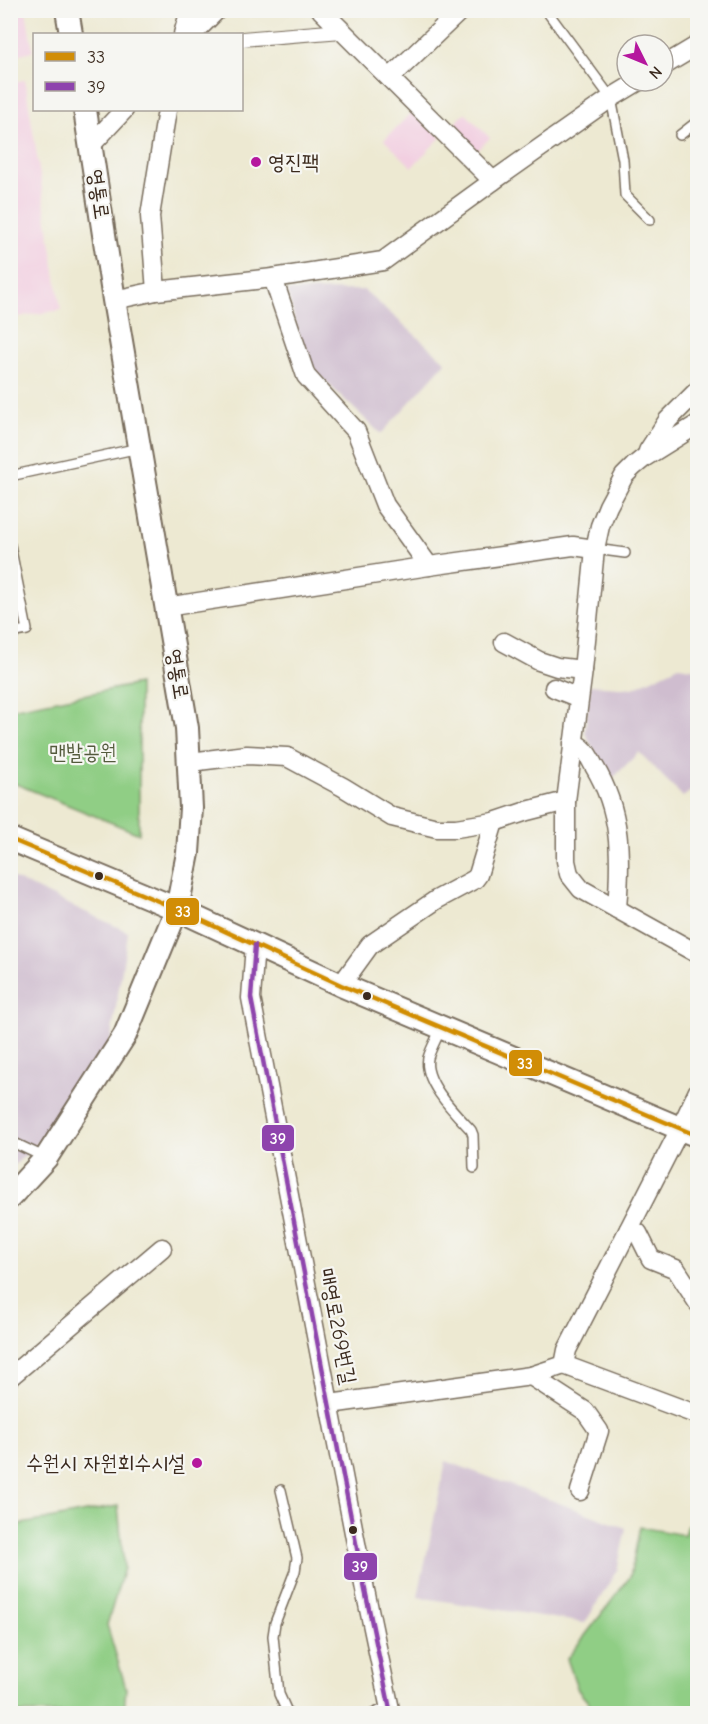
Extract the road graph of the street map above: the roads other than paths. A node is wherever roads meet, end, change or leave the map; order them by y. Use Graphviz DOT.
graph roads {
  1 [pos="67,10"];
  2 [pos="190,10"];
  3 [pos="217,10"];
  4 [pos="321,10"];
  5 [pos="461,10"];
  6 [pos="546,10"];
  7 [pos="342,31"];
  8 [pos="71,33"];
  9 [pos="183,33"];
  10 [pos="194,33"];
  11 [pos="243,39"];
  12 [pos="698,45"];
  13 [pos="675,59"];
  14 [pos="390,78"];
  15 [pos="619,93"];
  16 [pos="611,98"];
  17 [pos="85,111"];
  18 [pos="123,111"];
  19 [pos="167,111"];
  20 [pos="698,121"];
  21 [pos="680,135"];
  22 [pos="92,144"];
  23 [pos="493,182"];
  24 [pos="650,220"];
  25 [pos="273,278"];
  26 [pos="156,291"];
  27 [pos="114,300"];
  28 [pos="698,390"];
  29 [pos="698,424"];
  30 [pos="139,448"];
  31 [pos="645,457"];
  32 [pos="10,476"];
  33 [pos="10,545"];
  34 [pos="595,549"];
  35 [pos="626,553"];
  36 [pos="429,566"];
  37 [pos="166,607"];
  38 [pos="10,633"];
  39 [pos="504,642"];
  40 [pos="583,670"];
  41 [pos="554,688"];
  42 [pos="579,696"];
  43 [pos="573,743"];
  44 [pos="190,762"];
  45 [pos="566,801"];
  46 [pos="494,822"];
  47 [pos="10,839"];
  48 [pos="177,909"];
  49 [pos="617,909"];
  50 [pos="255,945"];
  51 [pos="698,954"];
  52 [pos="341,985"];
  53 [pos="441,1028"];
  54 [pos="698,1091"];
  55 [pos="689,1133"];
  56 [pos="10,1142"];
  57 [pos="46,1158"];
  58 [pos="474,1168"];
  59 [pos="10,1197"];
  60 [pos="629,1229"];
  61 [pos="162,1248"];
  62 [pos="698,1303"];
  63 [pos="564,1365"];
  64 [pos="531,1376"];
  65 [pos="10,1377"];
  66 [pos="330,1404"];
  67 [pos="698,1415"];
  68 [pos="281,1490"];
  69 [pos="580,1491"];
  70 [pos="384,1711"];
  71 [pos="288,1713"];
  1 -- 8 [label="street"];
  2 -- 9 [label="street"];
  3 -- 10 [label="street"];
  4 -- 7 [label="street"];
  5 -- 14 [label="street"];
  6 -- 16 [label="lane"];
  7 -- 11 [label="street"];
  7 -- 14 [label="street"];
  12 -- 13 [label="street"];
  14 -- 23 [label="street"];
  15 -- 16 [label="street"];
  16 -- 23 [label="street"];
  16 -- 24 [label="lane"];
  17 -- 22 [label="street, 영통로"];
  18 -- 22 [label="street"];
  19 -- 26 [label="street"];
  20 -- 21 [label="lane"];
  22 -- 27 [label="street, 영통로"];
  23 -- 25 [label="street"];
  25 -- 26 [label="street"];
  25 -- 36 [label="street"];
  26 -- 27 [label="street"];
  27 -- 30 [label="street, 영통로"];
  28 -- 31 [label="street"];
  29 -- 31 [label="street"];
  30 -- 32 [label="lane"];
  30 -- 37 [label="street, 영통로"];
  31 -- 34 [label="street"];
  33 -- 38 [label="lane"];
  34 -- 35 [label="lane"];
  34 -- 36 [label="street"];
  34 -- 40 [label="street"];
  36 -- 37 [label="street"];
  37 -- 44 [label="street, 영통로"];
  39 -- 40 [label="street"];
  40 -- 42 [label="street"];
  41 -- 42 [label="street"];
  42 -- 43 [label="street"];
  43 -- 45 [label="street"];
  43 -- 49 [label="street"];
  44 -- 46 [label="street"];
  44 -- 48 [label="street, 영통로"];
  45 -- 46 [label="street"];
  45 -- 49 [label="street"];
  46 -- 52 [label="street"];
  47 -- 48 [label="street"];
  48 -- 50 [label="street"];
  48 -- 57 [label="street, 영통로"];
  49 -- 51 [label="street"];
  50 -- 52 [label="street"];
  50 -- 66 [label="street, 매영로269번길"];
  52 -- 53 [label="street"];
  53 -- 55 [label="street"];
  53 -- 58 [label="lane"];
  54 -- 55 [label="street"];
  55 -- 60 [label="street"];
  56 -- 57 [label="lane"];
  57 -- 59 [label="street, 영통로"];
  60 -- 62 [label="street"];
  60 -- 63 [label="street"];
  61 -- 65 [label="street"];
  63 -- 64 [label="street"];
  63 -- 67 [label="street"];
  64 -- 66 [label="street"];
  64 -- 69 [label="street"];
  66 -- 70 [label="street, 매영로269번길"];
  68 -- 71 [label="lane"];
}
